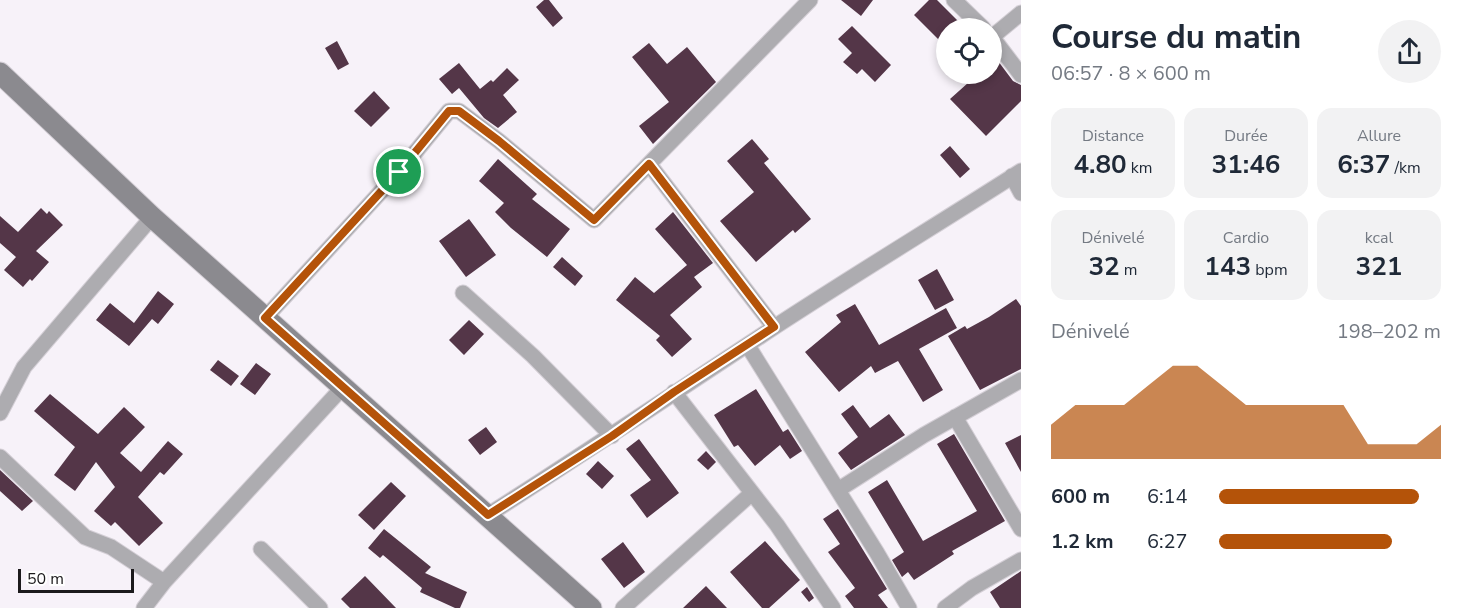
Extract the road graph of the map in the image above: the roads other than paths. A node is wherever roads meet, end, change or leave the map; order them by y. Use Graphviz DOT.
graph roads {
  1 [pos="810,0"];
  2 [pos="954,0"];
  3 [pos="1021,13"];
  4 [pos="973,18"];
  5 [pos="1002,29"];
  6 [pos="1002,50"];
  7 [pos="1021,75"];
  8 [pos="2,80"];
  9 [pos="649,164"];
  10 [pos="1017,174"];
  11 [pos="1021,193"];
  12 [pos="152,217"];
  13 [pos="463,293"];
  14 [pos="265,318"];
  15 [pos="774,327"];
  16 [pos="748,346"];
  17 [pos="1021,380"];
  18 [pos="343,387"];
  19 [pos="674,392"];
  20 [pos="0,413"];
  21 [pos="955,417"];
  22 [pos="612,436"];
  23 [pos="0,457"];
  24 [pos="838,490"];
  25 [pos="752,493"];
  26 [pos="488,515"];
  27 [pos="1021,529"];
  28 [pos="261,549"];
  29 [pos="1021,560"];
  30 [pos="164,582"];
  31 [pos="144,608"];
  32 [pos="320,608"];
  33 [pos="591,608"];
  34 [pos="623,608"];
  35 [pos="834,608"];
  36 [pos="909,608"];
  37 [pos="945,608"];
  1 -- 9 [label="street"];
  2 -- 4 [label="street"];
  3 -- 5 [label="street"];
  6 -- 7 [label="street"];
  8 -- 12 [label="street"];
  9 -- 14 [label="street"];
  9 -- 15 [label="street"];
  10 -- 11 [label="street"];
  10 -- 15 [label="street"];
  12 -- 14 [label="street"];
  12 -- 20 [label="street"];
  13 -- 22 [label="street"];
  14 -- 18 [label="street"];
  15 -- 16 [label="street"];
  16 -- 19 [label="street"];
  16 -- 24 [label="street"];
  17 -- 21 [label="street"];
  18 -- 26 [label="street"];
  18 -- 30 [label="street"];
  19 -- 22 [label="street"];
  19 -- 25 [label="street"];
  21 -- 24 [label="street"];
  21 -- 27 [label="street"];
  22 -- 26 [label="street"];
  23 -- 30 [label="street"];
  24 -- 36 [label="street"];
  25 -- 34 [label="street"];
  25 -- 35 [label="street"];
  26 -- 33 [label="street"];
  28 -- 32 [label="street"];
  29 -- 37 [label="street"];
  30 -- 31 [label="street"];
}
